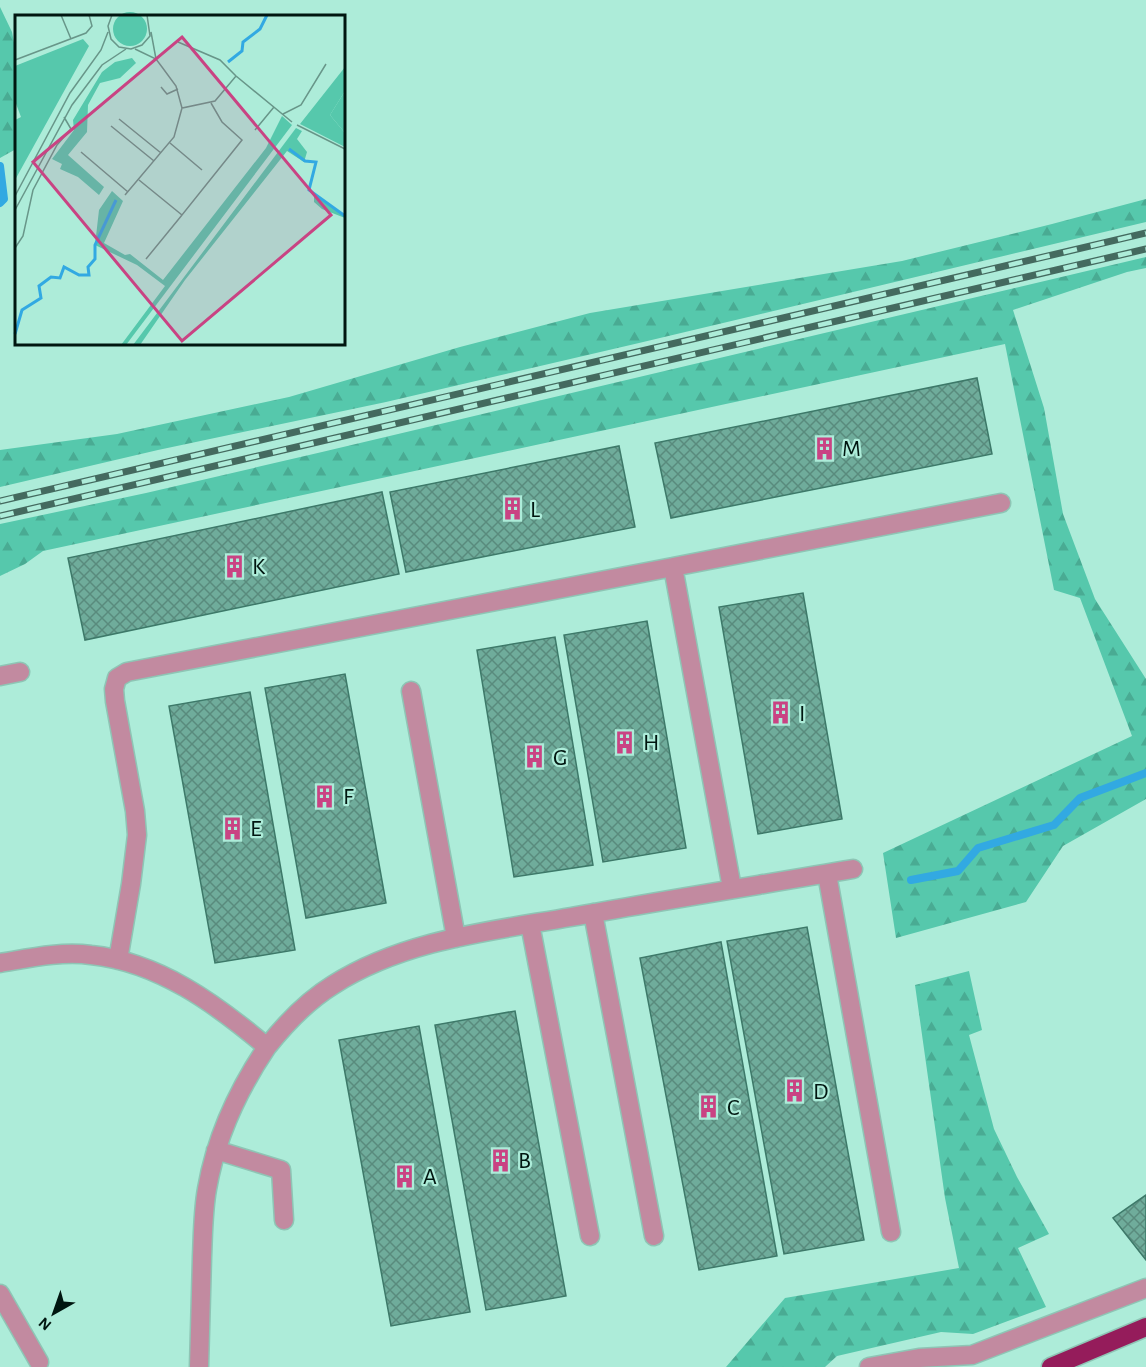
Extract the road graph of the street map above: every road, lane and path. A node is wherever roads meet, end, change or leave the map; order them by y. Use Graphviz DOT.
graph roads {
  1 [pos="1001,503"];
  2 [pos="673,567"];
  3 [pos="20,672"];
  4 [pos="0,676"];
  5 [pos="411,691"];
  6 [pos="853,869"];
  7 [pos="827,874"];
  8 [pos="732,888"];
  9 [pos="593,913"];
  10 [pos="530,924"];
  11 [pos="456,938"];
  12 [pos="118,960"];
  13 [pos="0,963"];
  14 [pos="267,1047"];
  15 [pos="216,1150"];
  16 [pos="284,1220"];
  17 [pos="891,1232"];
  18 [pos="590,1236"];
  19 [pos="654,1236"];
  20 [pos="1146,1288"];
  21 [pos="0,1294"];
  22 [pos="1146,1327"];
  23 [pos="39,1362"];
  24 [pos="200,1367"];
  25 [pos="868,1367"];
  26 [pos="1051,1367"];
  1 -- 2 [label="street"];
  2 -- 8 [label="street"];
  2 -- 12 [label="street"];
  3 -- 4 [label="street"];
  5 -- 11 [label="street"];
  6 -- 7 [label="street"];
  7 -- 8 [label="street"];
  7 -- 17 [label="street"];
  8 -- 9 [label="street"];
  9 -- 10 [label="street"];
  9 -- 19 [label="street"];
  10 -- 11 [label="street"];
  10 -- 18 [label="street"];
  11 -- 14 [label="street"];
  12 -- 13 [label="street"];
  12 -- 14 [label="street"];
  14 -- 15 [label="street"];
  15 -- 16 [label="street"];
  15 -- 24 [label="street"];
  20 -- 25 [label="street"];
  21 -- 23 [label="street"];
  22 -- 26 [label="highway"];
}
